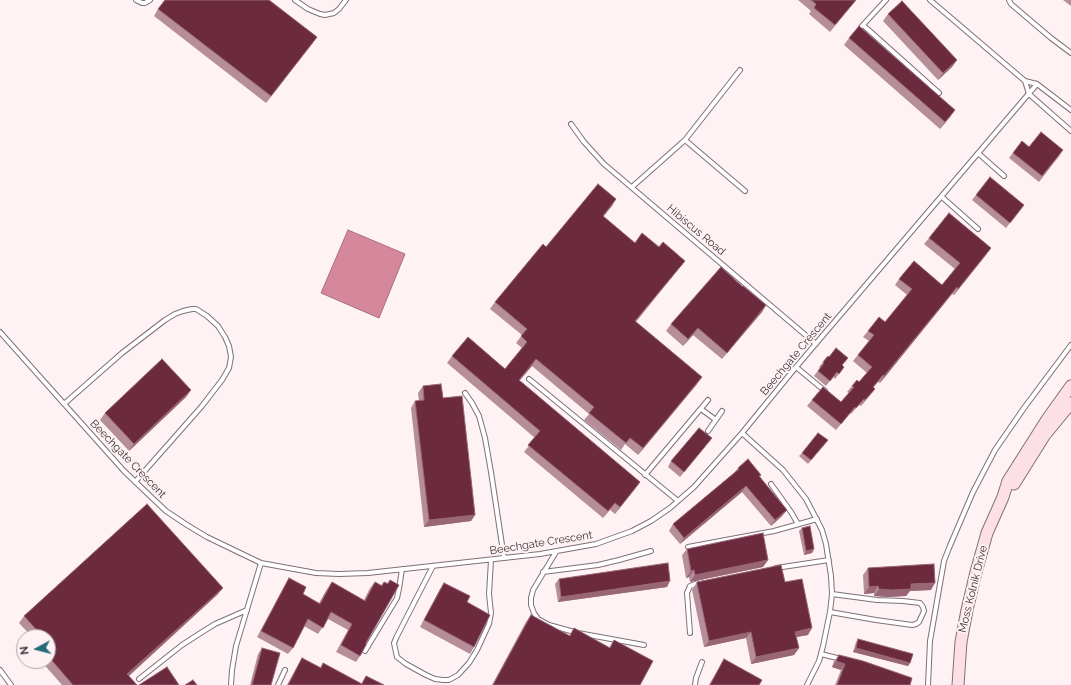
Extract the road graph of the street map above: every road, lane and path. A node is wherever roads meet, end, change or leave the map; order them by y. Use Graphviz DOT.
graph roads {
  1 [pos="136,0"];
  2 [pos="150,0"];
  3 [pos="295,0"];
  4 [pos="346,0"];
  5 [pos="886,0"];
  6 [pos="930,0"];
  7 [pos="1008,0"];
  8 [pos="863,25"];
  9 [pos="858,31"];
  10 [pos="1071,53"];
  11 [pos="740,70"];
  12 [pos="1025,82"];
  13 [pos="1037,84"];
  14 [pos="939,93"];
  15 [pos="1029,94"];
  16 [pos="1071,110"];
  17 [pos="571,124"];
  18 [pos="1071,131"];
  19 [pos="685,140"];
  20 [pos="978,153"];
  21 [pos="1004,176"];
  22 [pos="632,187"];
  23 [pos="744,191"];
  24 [pos="942,196"];
  25 [pos="978,230"];
  26 [pos="0,332"];
  27 [pos="816,344"];
  28 [pos="1071,345"];
  29 [pos="796,367"];
  30 [pos="530,379"];
  31 [pos="1071,386"];
  32 [pos="465,394"];
  33 [pos="831,397"];
  34 [pos="708,400"];
  35 [pos="1071,403"];
  36 [pos="64,404"];
  37 [pos="701,409"];
  38 [pos="722,411"];
  39 [pos="716,420"];
  40 [pos="708,431"];
  41 [pos="742,433"];
  42 [pos="646,475"];
  43 [pos="135,482"];
  44 [pos="771,484"];
  45 [pos="1004,497"];
  46 [pos="678,501"];
  47 [pos="817,519"];
  48 [pos="798,524"];
  49 [pos="688,547"];
  50 [pos="651,551"];
  51 [pos="556,552"];
  52 [pos="504,558"];
  53 [pos="491,560"];
  54 [pos="829,560"];
  55 [pos="261,562"];
  56 [pos="433,566"];
  57 [pos="769,569"];
  58 [pos="402,570"];
  59 [pos="543,572"];
  60 [pos="705,581"];
  61 [pos="832,594"];
  62 [pos="247,610"];
  63 [pos="830,612"];
  64 [pos="690,633"];
  65 [pos="644,645"];
  66 [pos="366,651"];
  67 [pos="821,654"];
  68 [pos="847,660"];
  69 [pos="702,662"];
  70 [pos="0,670"];
  71 [pos="285,670"];
  72 [pos="139,679"];
  73 [pos="11,685"];
  74 [pos="230,685"];
  75 [pos="278,685"];
  76 [pos="695,685"];
  77 [pos="808,685"];
  78 [pos="928,685"];
  79 [pos="958,685"];
  1 -- 2 [label="lane"];
  3 -- 4 [label="lane"];
  5 -- 8 [label="lane"];
  6 -- 12 [label="lane"];
  7 -- 10 [label="lane"];
  8 -- 9 [label="lane"];
  8 -- 14 [label="lane"];
  11 -- 19 [label="lane"];
  12 -- 13 [label="lane"];
  12 -- 15 [label="lane"];
  13 -- 15 [label="lane, Beechgate Crescent"];
  13 -- 16 [label="lane"];
  15 -- 18 [label="lane"];
  15 -- 20 [label="lane, Beechgate Crescent"];
  17 -- 22 [label="lane, Hibiscus Road"];
  19 -- 22 [label="lane"];
  19 -- 23 [label="lane"];
  20 -- 21 [label="lane"];
  20 -- 24 [label="lane, Beechgate Crescent"];
  22 -- 27 [label="lane, Hibiscus Road"];
  24 -- 25 [label="lane"];
  24 -- 27 [label="lane, Beechgate Crescent"];
  26 -- 36 [label="lane, Beechgate Crescent"];
  27 -- 29 [label="lane, Beechgate Crescent"];
  28 -- 78 [label="lane"];
  29 -- 33 [label="lane"];
  29 -- 41 [label="lane, Beechgate Crescent"];
  30 -- 42 [label="lane"];
  31 -- 45 [label="main road, Moss Kolnik Drive"];
  32 -- 52 [label="lane"];
  34 -- 37 [label="lane"];
  35 -- 45 [label="main road, Moss Kolnik Drive"];
  36 -- 43 [label="lane, Beechgate Crescent"];
  36 -- 43 [label="lane"];
  37 -- 39 [label="lane"];
  37 -- 42 [label="lane"];
  38 -- 39 [label="lane"];
  39 -- 40 [label="lane"];
  41 -- 46 [label="lane, Beechgate Crescent"];
  41 -- 47 [label="lane"];
  42 -- 46 [label="lane"];
  43 -- 55 [label="lane, Beechgate Crescent"];
  44 -- 48 [label="lane"];
  45 -- 79 [label="main road, Moss Kolnik Drive"];
  46 -- 51 [label="lane, Beechgate Crescent"];
  47 -- 48 [label="lane"];
  47 -- 54 [label="lane"];
  48 -- 49 [label="lane"];
  50 -- 59 [label="lane"];
  51 -- 52 [label="lane, Beechgate Crescent"];
  51 -- 59 [label="lane"];
  52 -- 53 [label="lane, Beechgate Crescent"];
  53 -- 56 [label="lane, Beechgate Crescent"];
  53 -- 56 [label="lane"];
  54 -- 57 [label="lane"];
  54 -- 61 [label="lane"];
  55 -- 58 [label="lane, Beechgate Crescent"];
  55 -- 62 [label="lane"];
  56 -- 58 [label="lane, Beechgate Crescent"];
  58 -- 66 [label="lane"];
  59 -- 65 [label="lane"];
  60 -- 64 [label="lane"];
  61 -- 63 [label="lane"];
  61 -- 63 [label="lane"];
  62 -- 72 [label="lane"];
  62 -- 74 [label="lane"];
  63 -- 67 [label="lane"];
  67 -- 68 [label="lane"];
  67 -- 77 [label="lane"];
  69 -- 76 [label="lane"];
  70 -- 73 [label="lane"];
  71 -- 75 [label="lane"];
}
